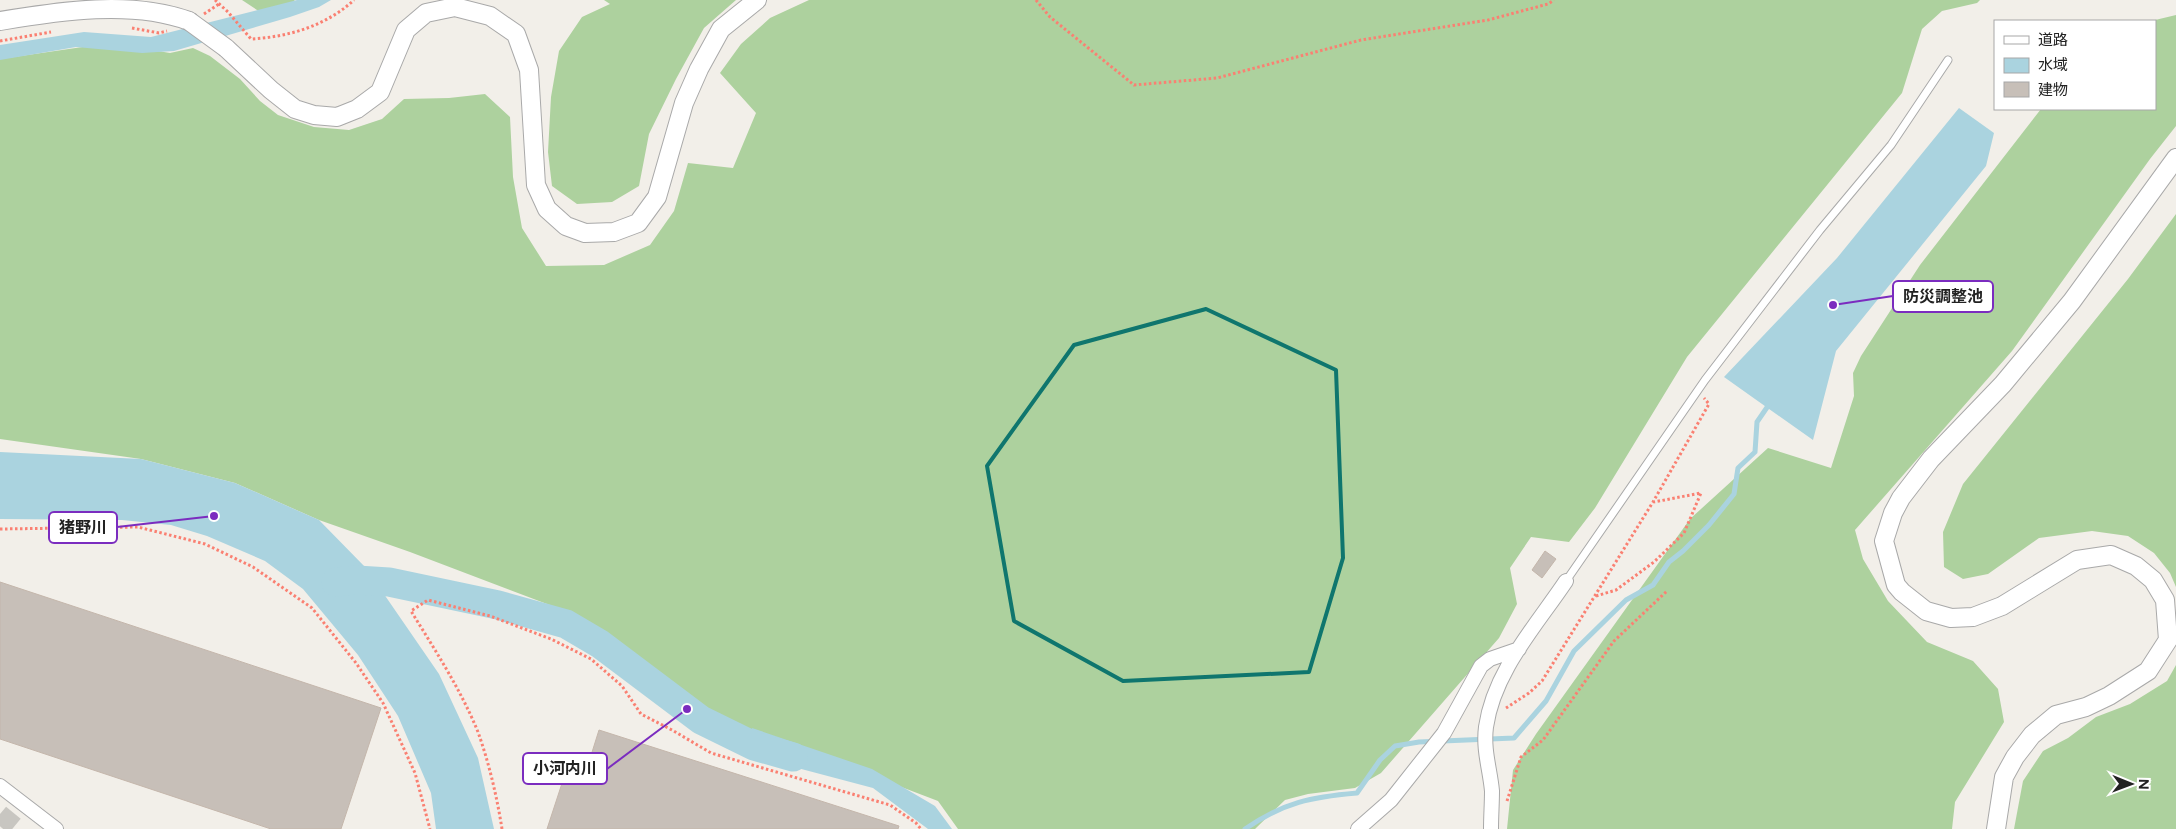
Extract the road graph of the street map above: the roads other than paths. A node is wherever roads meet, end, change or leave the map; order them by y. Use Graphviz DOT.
graph roads {
  1 [pos="757,0"];
  2 [pos="0,21"];
  3 [pos="1948,60"];
  4 [pos="2176,158"];
  5 [pos="1566,581"];
  6 [pos="1518,649"];
  7 [pos="0,786"];
  8 [pos="1491,825"];
  9 [pos="56,829"];
  10 [pos="1358,829"];
  11 [pos="1996,829"];
  1 -- 2 [label="street, bridge"];
  3 -- 5 [label="lane"];
  4 -- 11 [label="street"];
  5 -- 6 [label="street"];
  6 -- 8 [label="street"];
  6 -- 10 [label="street"];
  7 -- 9 [label="street"];
}
